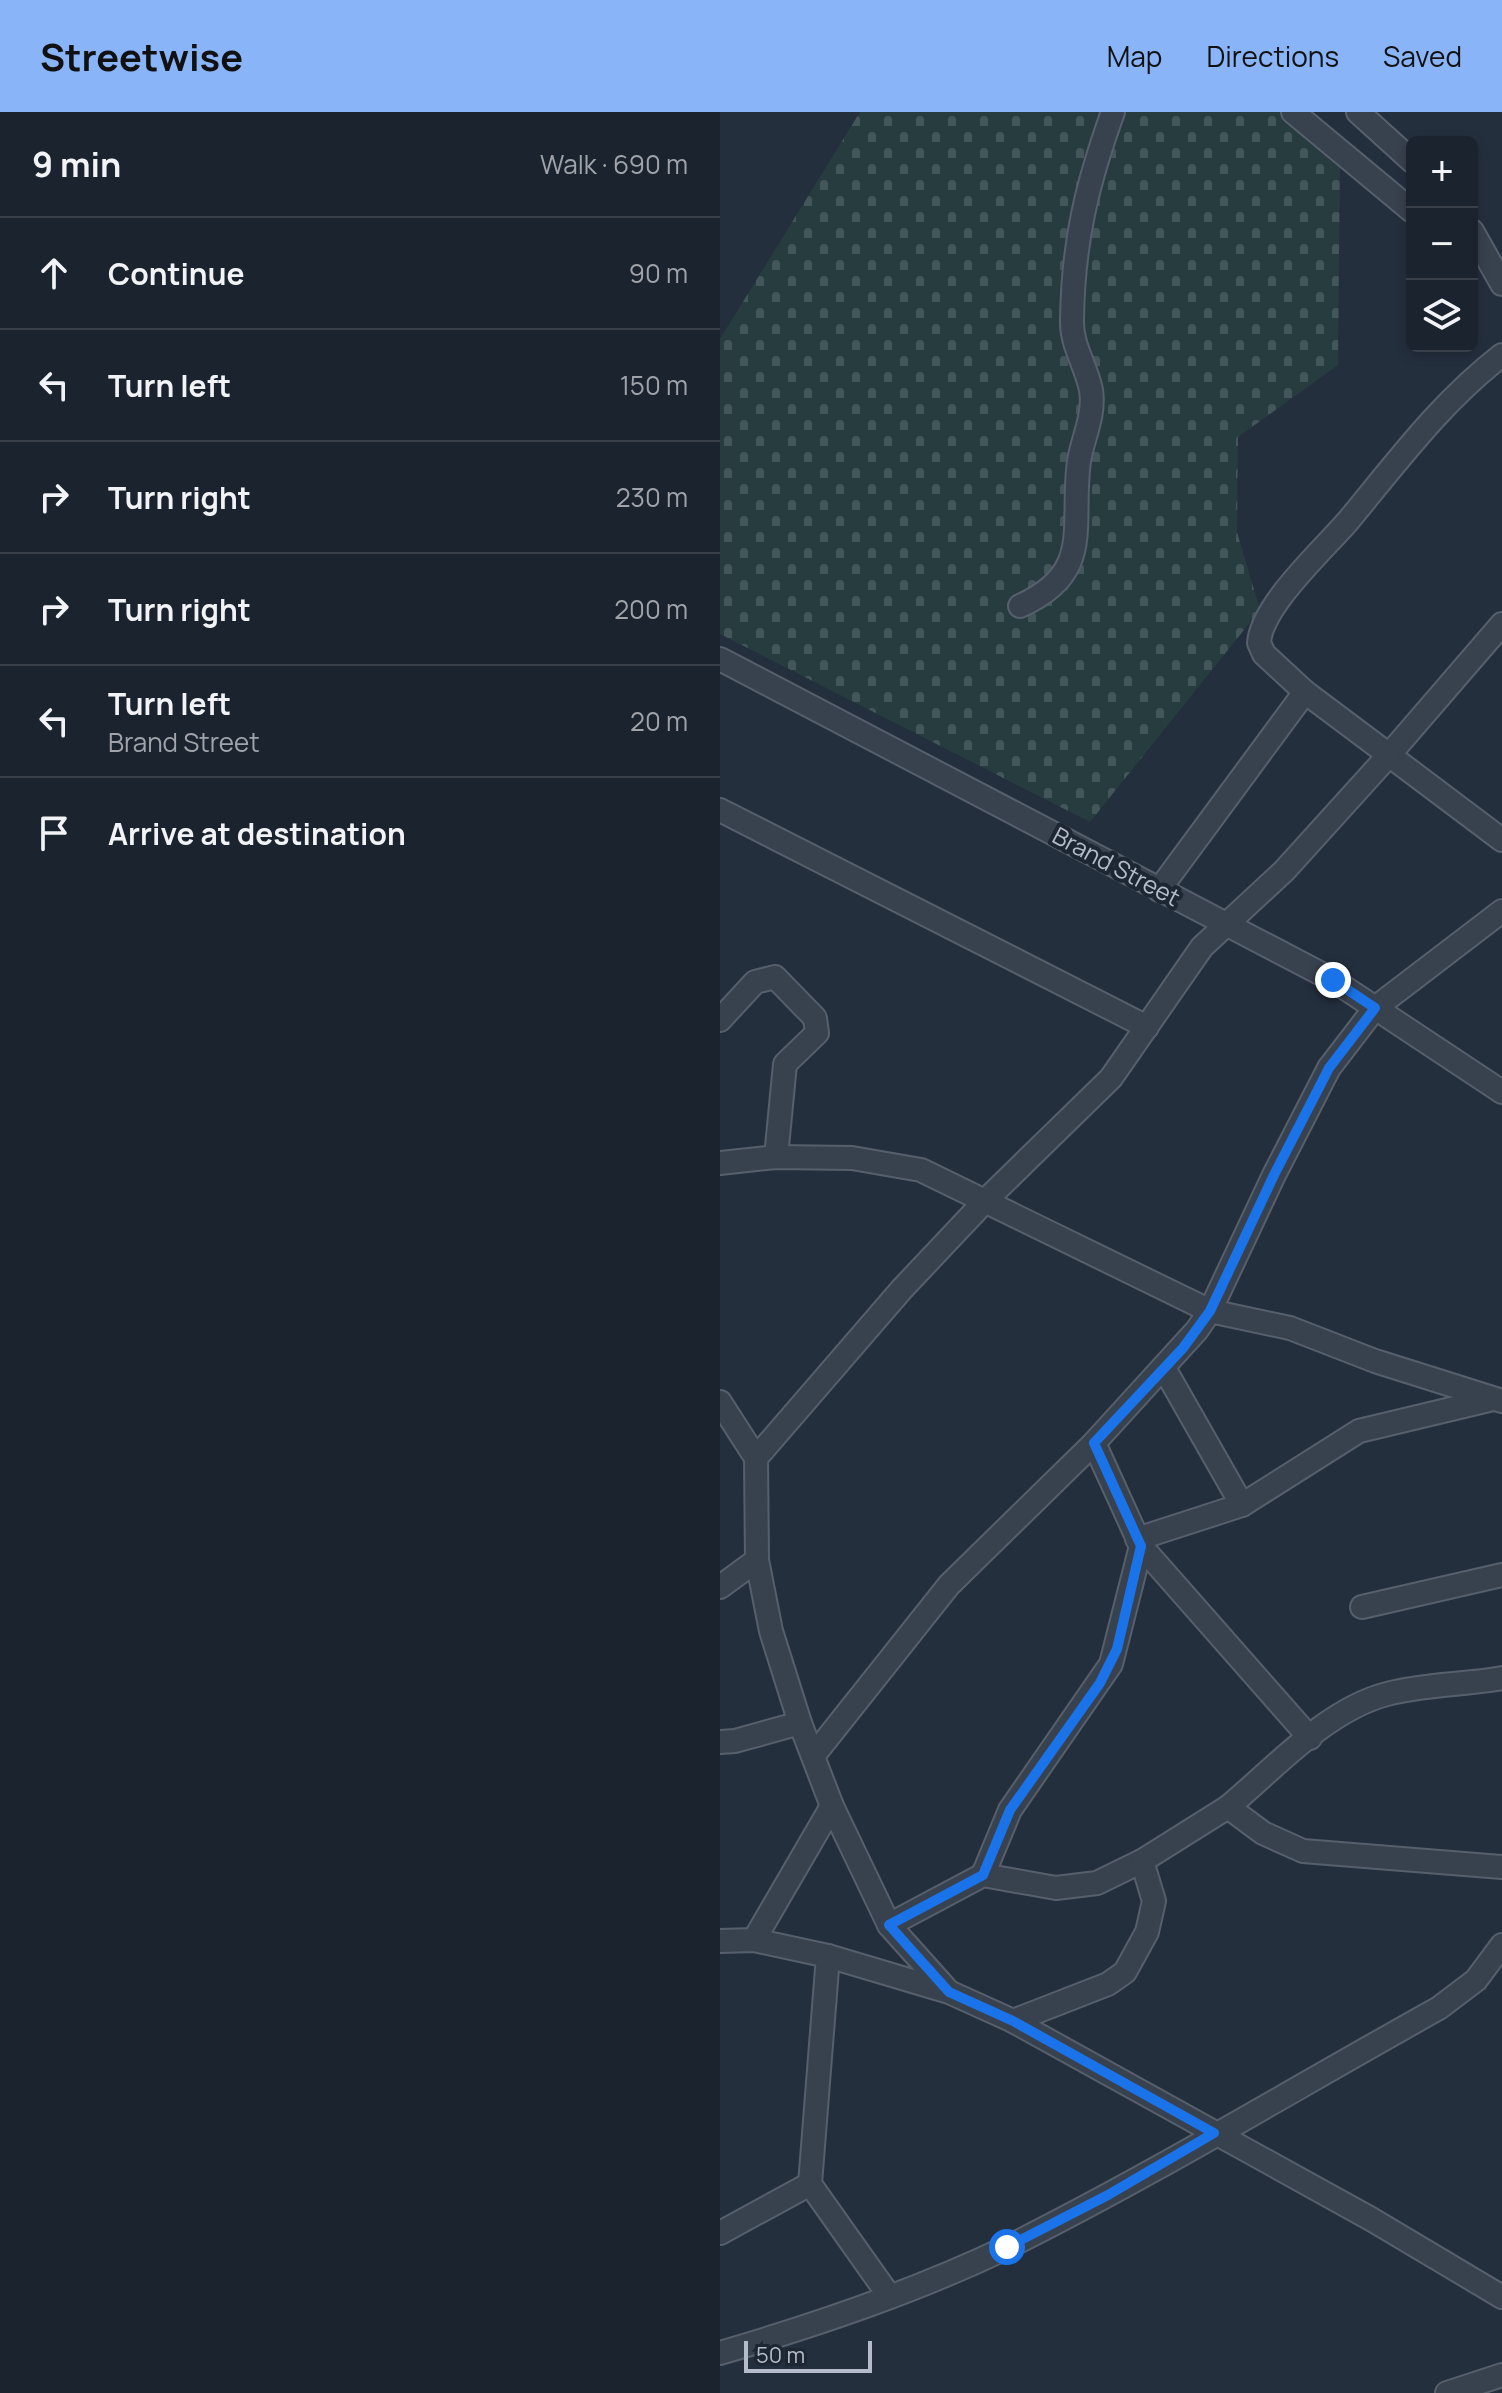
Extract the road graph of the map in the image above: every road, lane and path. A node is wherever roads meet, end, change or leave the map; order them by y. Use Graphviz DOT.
graph roads {
  1 [pos="1113,112"];
  2 [pos="1293,112"];
  3 [pos="1358,112"];
  4 [pos="1406,156"];
  5 [pos="1408,208"];
  6 [pos="1479,253"];
  7 [pos="1502,284"];
  8 [pos="1502,355"];
  9 [pos="1020,606"];
  10 [pos="1502,624"];
  11 [pos="720,659"];
  12 [pos="1305,692"];
  13 [pos="1389,755"];
  14 [pos="720,810"];
  15 [pos="1502,840"];
  16 [pos="1159,890"];
  17 [pos="1502,911"];
  18 [pos="1226,926"];
  19 [pos="1375,1008"];
  20 [pos="720,1020"];
  21 [pos="1147,1027"];
  22 [pos="1502,1092"];
  23 [pos="776,1157"];
  24 [pos="720,1163"];
  25 [pos="986,1200"];
  26 [pos="1210,1311"];
  27 [pos="1164,1368"];
  28 [pos="1499,1400"];
  29 [pos="720,1402"];
  30 [pos="1094,1443"];
  31 [pos="756,1458"];
  32 [pos="1242,1505"];
  33 [pos="1139,1542"];
  34 [pos="757,1560"];
  35 [pos="1502,1575"];
  36 [pos="720,1587"];
  37 [pos="1362,1607"];
  38 [pos="1502,1678"];
  39 [pos="800,1723"];
  40 [pos="1310,1738"];
  41 [pos="720,1742"];
  42 [pos="814,1755"];
  43 [pos="832,1806"];
  44 [pos="1228,1807"];
  45 [pos="1142,1861"];
  46 [pos="1502,1867"];
  47 [pos="983,1875"];
  48 [pos="889,1925"];
  49 [pos="754,1940"];
  50 [pos="720,1941"];
  51 [pos="1502,1945"];
  52 [pos="828,1956"];
  53 [pos="949,1992"];
  54 [pos="1013,2021"];
  55 [pos="1214,2133"];
  56 [pos="810,2184"];
  57 [pos="720,2233"];
  58 [pos="890,2297"];
  59 [pos="1502,2297"];
  60 [pos="720,2353"];
  61 [pos="1502,2375"];
  62 [pos="1447,2393"];
  1 -- 9 [label="street"];
  2 -- 5 [label="street"];
  3 -- 4 [label="street"];
  6 -- 7 [label="street"];
  8 -- 12 [label="street"];
  10 -- 13 [label="street"];
  11 -- 16 [label="street, Brand Street"];
  12 -- 13 [label="street"];
  12 -- 16 [label="street"];
  13 -- 15 [label="street"];
  13 -- 18 [label="street"];
  14 -- 21 [label="street"];
  16 -- 18 [label="street, Brand Street"];
  17 -- 19 [label="street"];
  18 -- 19 [label="street, Brand Street"];
  18 -- 21 [label="street"];
  19 -- 22 [label="street, Brand Street"];
  19 -- 26 [label="street"];
  20 -- 23 [label="street"];
  21 -- 25 [label="street"];
  23 -- 24 [label="street"];
  23 -- 25 [label="street"];
  25 -- 26 [label="street"];
  25 -- 31 [label="street"];
  26 -- 27 [label="street"];
  26 -- 28 [label="street"];
  27 -- 30 [label="street"];
  27 -- 32 [label="street"];
  28 -- 32 [label="street"];
  29 -- 31 [label="street"];
  30 -- 33 [label="street"];
  30 -- 42 [label="street"];
  31 -- 34 [label="street"];
  32 -- 33 [label="street"];
  33 -- 40 [label="street"];
  33 -- 47 [label="street"];
  34 -- 36 [label="street"];
  34 -- 39 [label="street"];
  35 -- 37 [label="street"];
  38 -- 40 [label="street"];
  39 -- 41 [label="street"];
  39 -- 42 [label="street"];
  40 -- 44 [label="street"];
  42 -- 43 [label="street"];
  43 -- 48 [label="street"];
  43 -- 49 [label="street"];
  44 -- 45 [label="street"];
  44 -- 46 [label="street"];
  45 -- 47 [label="street"];
  45 -- 54 [label="street"];
  47 -- 48 [label="street"];
  48 -- 53 [label="street"];
  49 -- 50 [label="street"];
  49 -- 52 [label="street"];
  51 -- 55 [label="street"];
  52 -- 53 [label="street"];
  52 -- 56 [label="street"];
  53 -- 54 [label="street"];
  54 -- 55 [label="street"];
  55 -- 58 [label="street"];
  55 -- 59 [label="street"];
  56 -- 57 [label="street"];
  56 -- 58 [label="street"];
  58 -- 60 [label="street"];
  61 -- 62 [label="street"];
}
